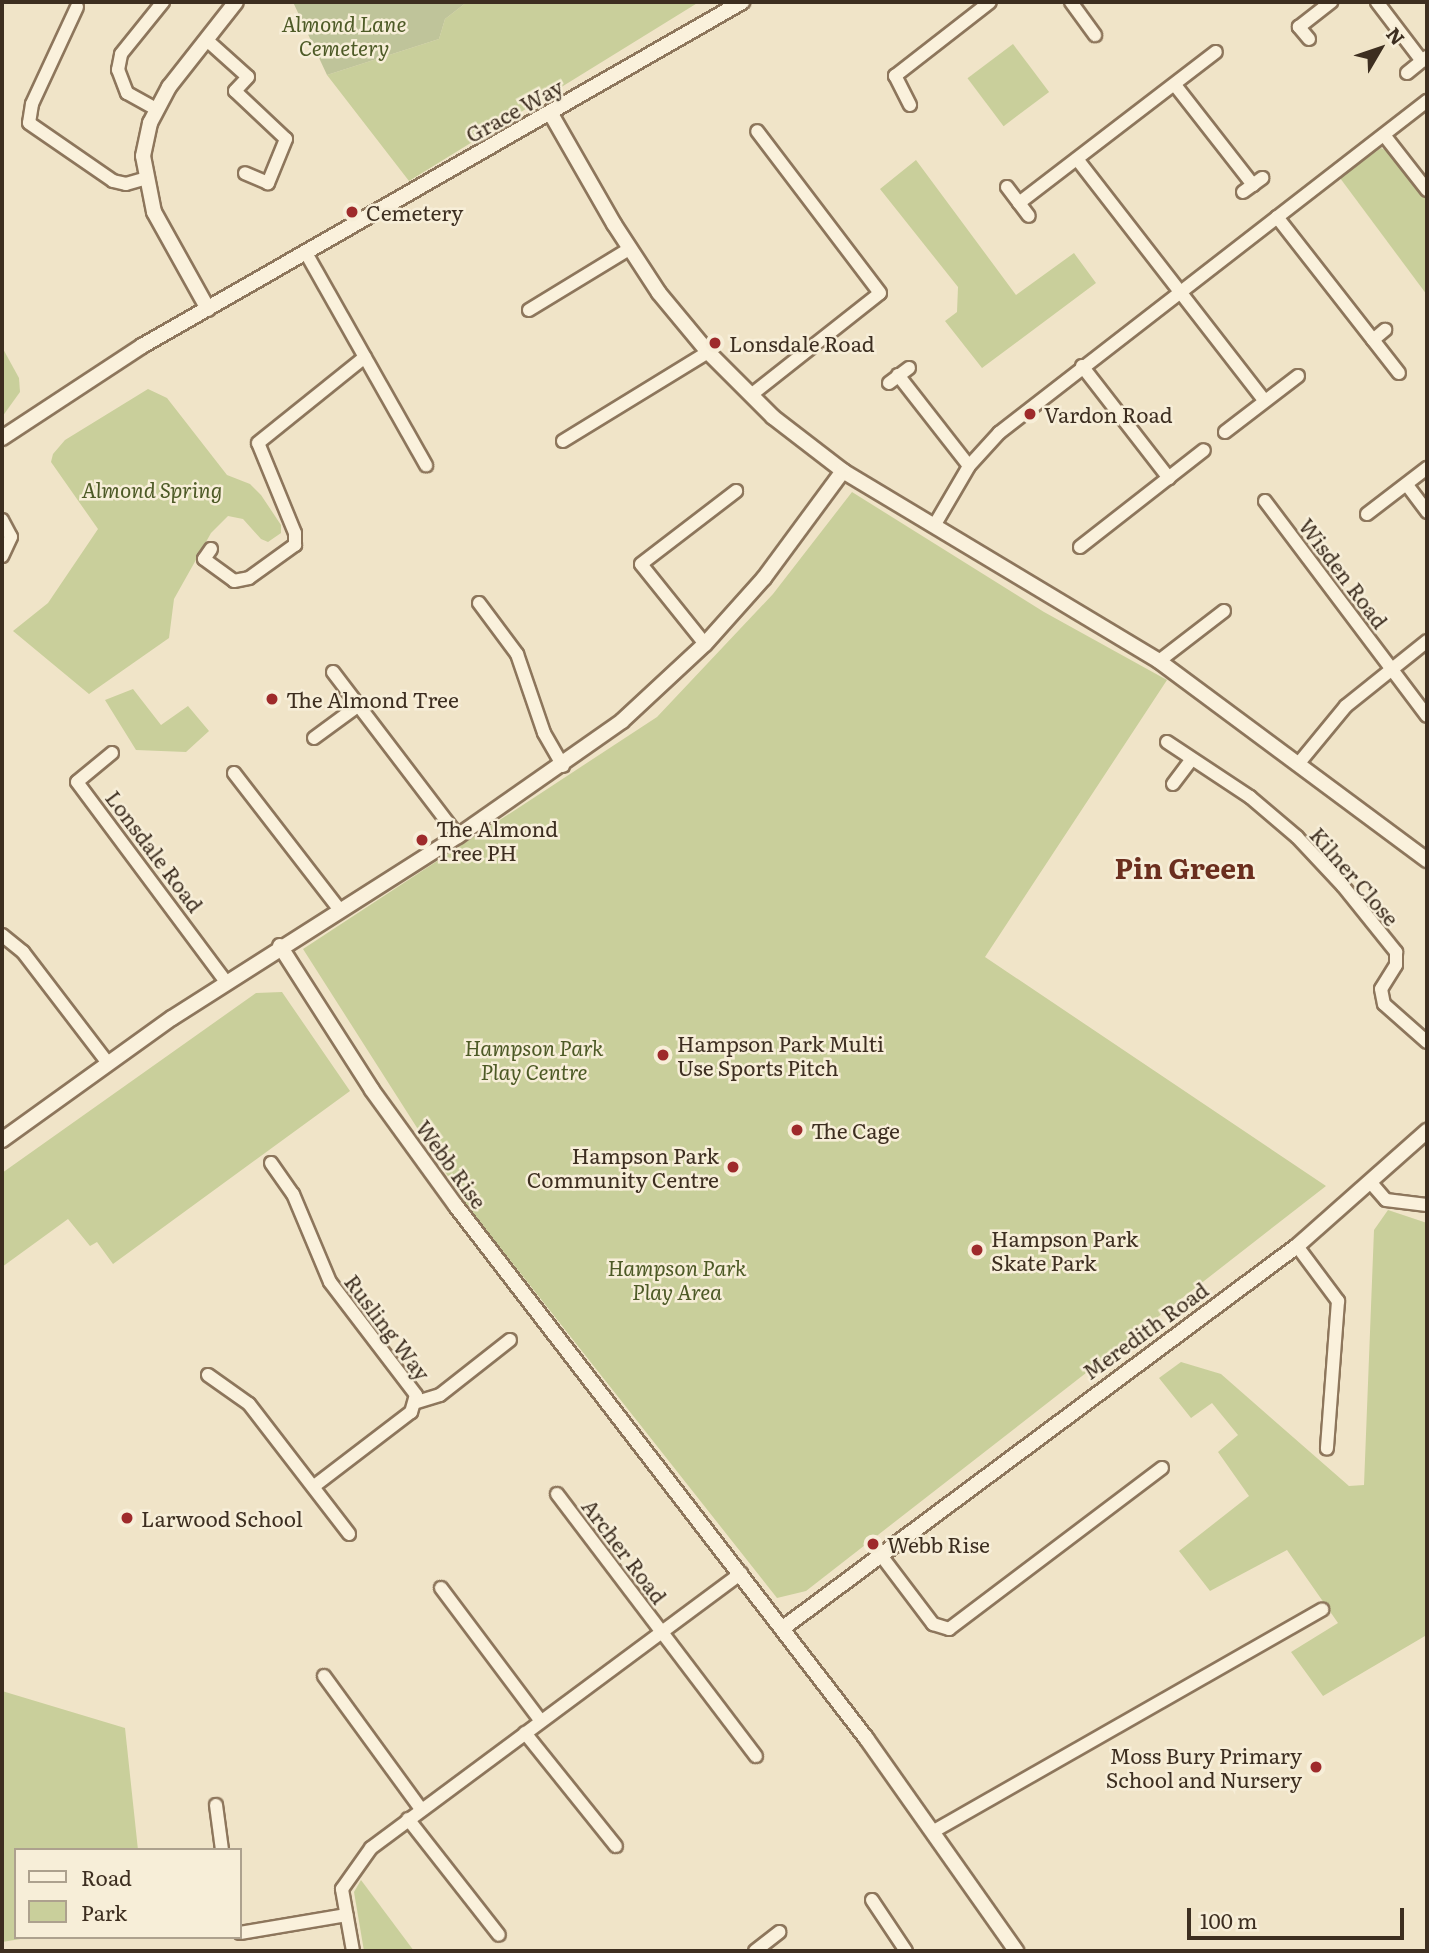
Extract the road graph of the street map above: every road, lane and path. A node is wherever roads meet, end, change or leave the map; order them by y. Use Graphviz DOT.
graph roads {
  1 [pos="163,2"];
  2 [pos="236,2"];
  3 [pos="742,2"];
  4 [pos="990,2"];
  5 [pos="1071,2"];
  6 [pos="1331,2"];
  7 [pos="1377,2"];
  8 [pos="76,7"];
  9 [pos="1095,34"];
  10 [pos="1309,39"];
  11 [pos="209,42"];
  12 [pos="1216,52"];
  13 [pos="1425,59"];
  14 [pos="1407,73"];
  15 [pos="1175,85"];
  16 [pos="1427,102"];
  17 [pos="910,105"];
  18 [pos="156,109"];
  19 [pos="551,114"];
  20 [pos="757,131"];
  21 [pos="1384,135"];
  22 [pos="1077,159"];
  23 [pos="245,173"];
  24 [pos="144,179"];
  25 [pos="1253,185"];
  26 [pos="1007,187"];
  27 [pos="1427,190"];
  28 [pos="1019,203"];
  29 [pos="1029,216"];
  30 [pos="1277,217"];
  31 [pos="629,249"];
  32 [pos="306,253"];
  33 [pos="1179,292"];
  34 [pos="208,309"];
  35 [pos="529,310"];
  36 [pos="1385,330"];
  37 [pos="1373,340"];
  38 [pos="708,352"];
  39 [pos="365,357"];
  40 [pos="1082,366"];
  41 [pos="1399,373"];
  42 [pos="899,375"];
  43 [pos="1298,376"];
  44 [pos="751,395"];
  45 [pos="1265,401"];
  46 [pos="1225,432"];
  47 [pos="2,438"];
  48 [pos="563,441"];
  49 [pos="1205,450"];
  50 [pos="426,465"];
  51 [pos="969,466"];
  52 [pos="1427,468"];
  53 [pos="844,471"];
  54 [pos="1168,478"];
  55 [pos="1407,485"];
  56 [pos="736,491"];
  57 [pos="1265,501"];
  58 [pos="1427,512"];
  59 [pos="1367,514"];
  60 [pos="2,520"];
  61 [pos="934,526"];
  62 [pos="1080,547"];
  63 [pos="2,556"];
  64 [pos="194,570"];
  65 [pos="479,603"];
  66 [pos="1224,611"];
  67 [pos="1427,641"];
  68 [pos="705,644"];
  69 [pos="1158,661"];
  70 [pos="1391,668"];
  71 [pos="333,672"];
  72 [pos="359,705"];
  73 [pos="1427,716"];
  74 [pos="314,738"];
  75 [pos="1167,742"];
  76 [pos="112,753"];
  77 [pos="1191,760"];
  78 [pos="1299,763"];
  79 [pos="563,766"];
  80 [pos="234,773"];
  81 [pos="1173,784"];
  82 [pos="457,836"];
  83 [pos="1427,860"];
  84 [pos="339,909"];
  85 [pos="2,935"];
  86 [pos="280,946"];
  87 [pos="226,982"];
  88 [pos="1427,1041"];
  89 [pos="107,1062"];
  90 [pos="1427,1131"];
  91 [pos="2,1140"];
  92 [pos="271,1163"];
  93 [pos="1372,1184"];
  94 [pos="1427,1205"];
  95 [pos="1297,1246"];
  96 [pos="510,1340"];
  97 [pos="208,1375"];
  98 [pos="417,1402"];
  99 [pos="1327,1449"];
  100 [pos="1162,1468"];
  101 [pos="313,1487"];
  102 [pos="557,1494"];
  103 [pos="349,1534"];
  104 [pos="880,1554"];
  105 [pos="741,1573"];
  106 [pos="440,1588"];
  107 [pos="1322,1610"];
  108 [pos="783,1628"];
  109 [pos="662,1632"];
  110 [pos="324,1676"];
  111 [pos="541,1721"];
  112 [pos="525,1733"];
  113 [pos="756,1756"];
  114 [pos="216,1805"];
  115 [pos="421,1809"];
  116 [pos="408,1819"];
  117 [pos="934,1831"];
  118 [pos="616,1846"];
  119 [pos="222,1848"];
  120 [pos="872,1900"];
  121 [pos="346,1915"];
  122 [pos="779,1932"];
  123 [pos="242,1933"];
  124 [pos="499,1935"];
  125 [pos="1013,1950"];
  126 [pos="353,1951"];
  127 [pos="755,1951"];
  128 [pos="906,1951"];
  1 -- 18 [label="street"];
  2 -- 11 [label="street"];
  3 -- 19 [label="street, Grace Way"];
  4 -- 17 [label="street"];
  5 -- 9 [label="street"];
  6 -- 10 [label="street"];
  7 -- 13 [label="street"];
  8 -- 24 [label="street"];
  11 -- 18 [label="street"];
  11 -- 23 [label="street"];
  12 -- 15 [label="street"];
  13 -- 14 [label="street"];
  15 -- 22 [label="street"];
  15 -- 25 [label="street"];
  16 -- 21 [label="street"];
  18 -- 24 [label="street"];
  19 -- 31 [label="street"];
  19 -- 32 [label="street, Grace Way"];
  20 -- 44 [label="street"];
  21 -- 27 [label="street"];
  21 -- 30 [label="street"];
  22 -- 28 [label="street"];
  22 -- 33 [label="street"];
  24 -- 34 [label="street"];
  26 -- 28 [label="street"];
  28 -- 29 [label="street"];
  30 -- 33 [label="street"];
  30 -- 37 [label="street"];
  31 -- 35 [label="street"];
  31 -- 38 [label="street"];
  32 -- 34 [label="street, Grace Way"];
  32 -- 39 [label="street"];
  33 -- 40 [label="street"];
  33 -- 45 [label="street"];
  34 -- 47 [label="street, Grace Way"];
  36 -- 37 [label="street"];
  37 -- 41 [label="street"];
  38 -- 44 [label="street"];
  38 -- 48 [label="street"];
  39 -- 50 [label="street"];
  39 -- 64 [label="street"];
  40 -- 51 [label="street"];
  40 -- 54 [label="street"];
  42 -- 51 [label="street"];
  43 -- 45 [label="street"];
  44 -- 53 [label="street"];
  45 -- 46 [label="street"];
  49 -- 54 [label="street"];
  51 -- 61 [label="street"];
  52 -- 55 [label="street"];
  53 -- 61 [label="street"];
  53 -- 68 [label="street"];
  54 -- 62 [label="street"];
  55 -- 58 [label="street"];
  55 -- 59 [label="street"];
  56 -- 68 [label="street"];
  57 -- 70 [label="street, Wisden Road"];
  60 -- 63 [label="street"];
  61 -- 69 [label="street"];
  65 -- 79 [label="street"];
  66 -- 69 [label="street"];
  67 -- 70 [label="street"];
  68 -- 79 [label="street"];
  69 -- 78 [label="street"];
  70 -- 73 [label="street, Wisden Road"];
  70 -- 78 [label="street"];
  71 -- 72 [label="street"];
  72 -- 74 [label="street"];
  72 -- 82 [label="street"];
  75 -- 77 [label="street, Kilner Close"];
  76 -- 87 [label="street, Lonsdale Road"];
  77 -- 81 [label="street"];
  77 -- 88 [label="street, Kilner Close"];
  78 -- 83 [label="street"];
  79 -- 82 [label="street"];
  80 -- 84 [label="street"];
  82 -- 84 [label="street"];
  84 -- 86 [label="street"];
  85 -- 89 [label="street"];
  86 -- 87 [label="street"];
  86 -- 105 [label="street, Webb Rise"];
  87 -- 89 [label="street"];
  89 -- 91 [label="street"];
  90 -- 93 [label="street, Meredith Road"];
  92 -- 98 [label="street, Rusling Way"];
  93 -- 94 [label="street"];
  93 -- 95 [label="street, Meredith Road"];
  95 -- 99 [label="street"];
  95 -- 104 [label="street, Meredith Road"];
  96 -- 98 [label="street, Rusling Way"];
  97 -- 101 [label="street"];
  98 -- 101 [label="street, Rusling Way"];
  100 -- 104 [label="street"];
  101 -- 103 [label="street"];
  102 -- 109 [label="street, Archer Road"];
  104 -- 108 [label="street, Meredith Road"];
  105 -- 108 [label="street, Webb Rise"];
  105 -- 109 [label="street, Archer Road"];
  106 -- 111 [label="street"];
  107 -- 117 [label="street"];
  108 -- 117 [label="street, Webb Rise"];
  109 -- 111 [label="street, Archer Road"];
  109 -- 113 [label="street, Archer Road"];
  110 -- 115 [label="street"];
  111 -- 112 [label="street, Archer Road"];
  112 -- 115 [label="street, Archer Road"];
  112 -- 118 [label="street"];
  114 -- 119 [label="street"];
  115 -- 116 [label="street, Archer Road"];
  116 -- 121 [label="street, Archer Road"];
  116 -- 124 [label="street"];
  117 -- 125 [label="street, Webb Rise"];
  120 -- 128 [label="street"];
  121 -- 123 [label="street"];
  121 -- 126 [label="street, Archer Road"];
  122 -- 127 [label="street"];
}
